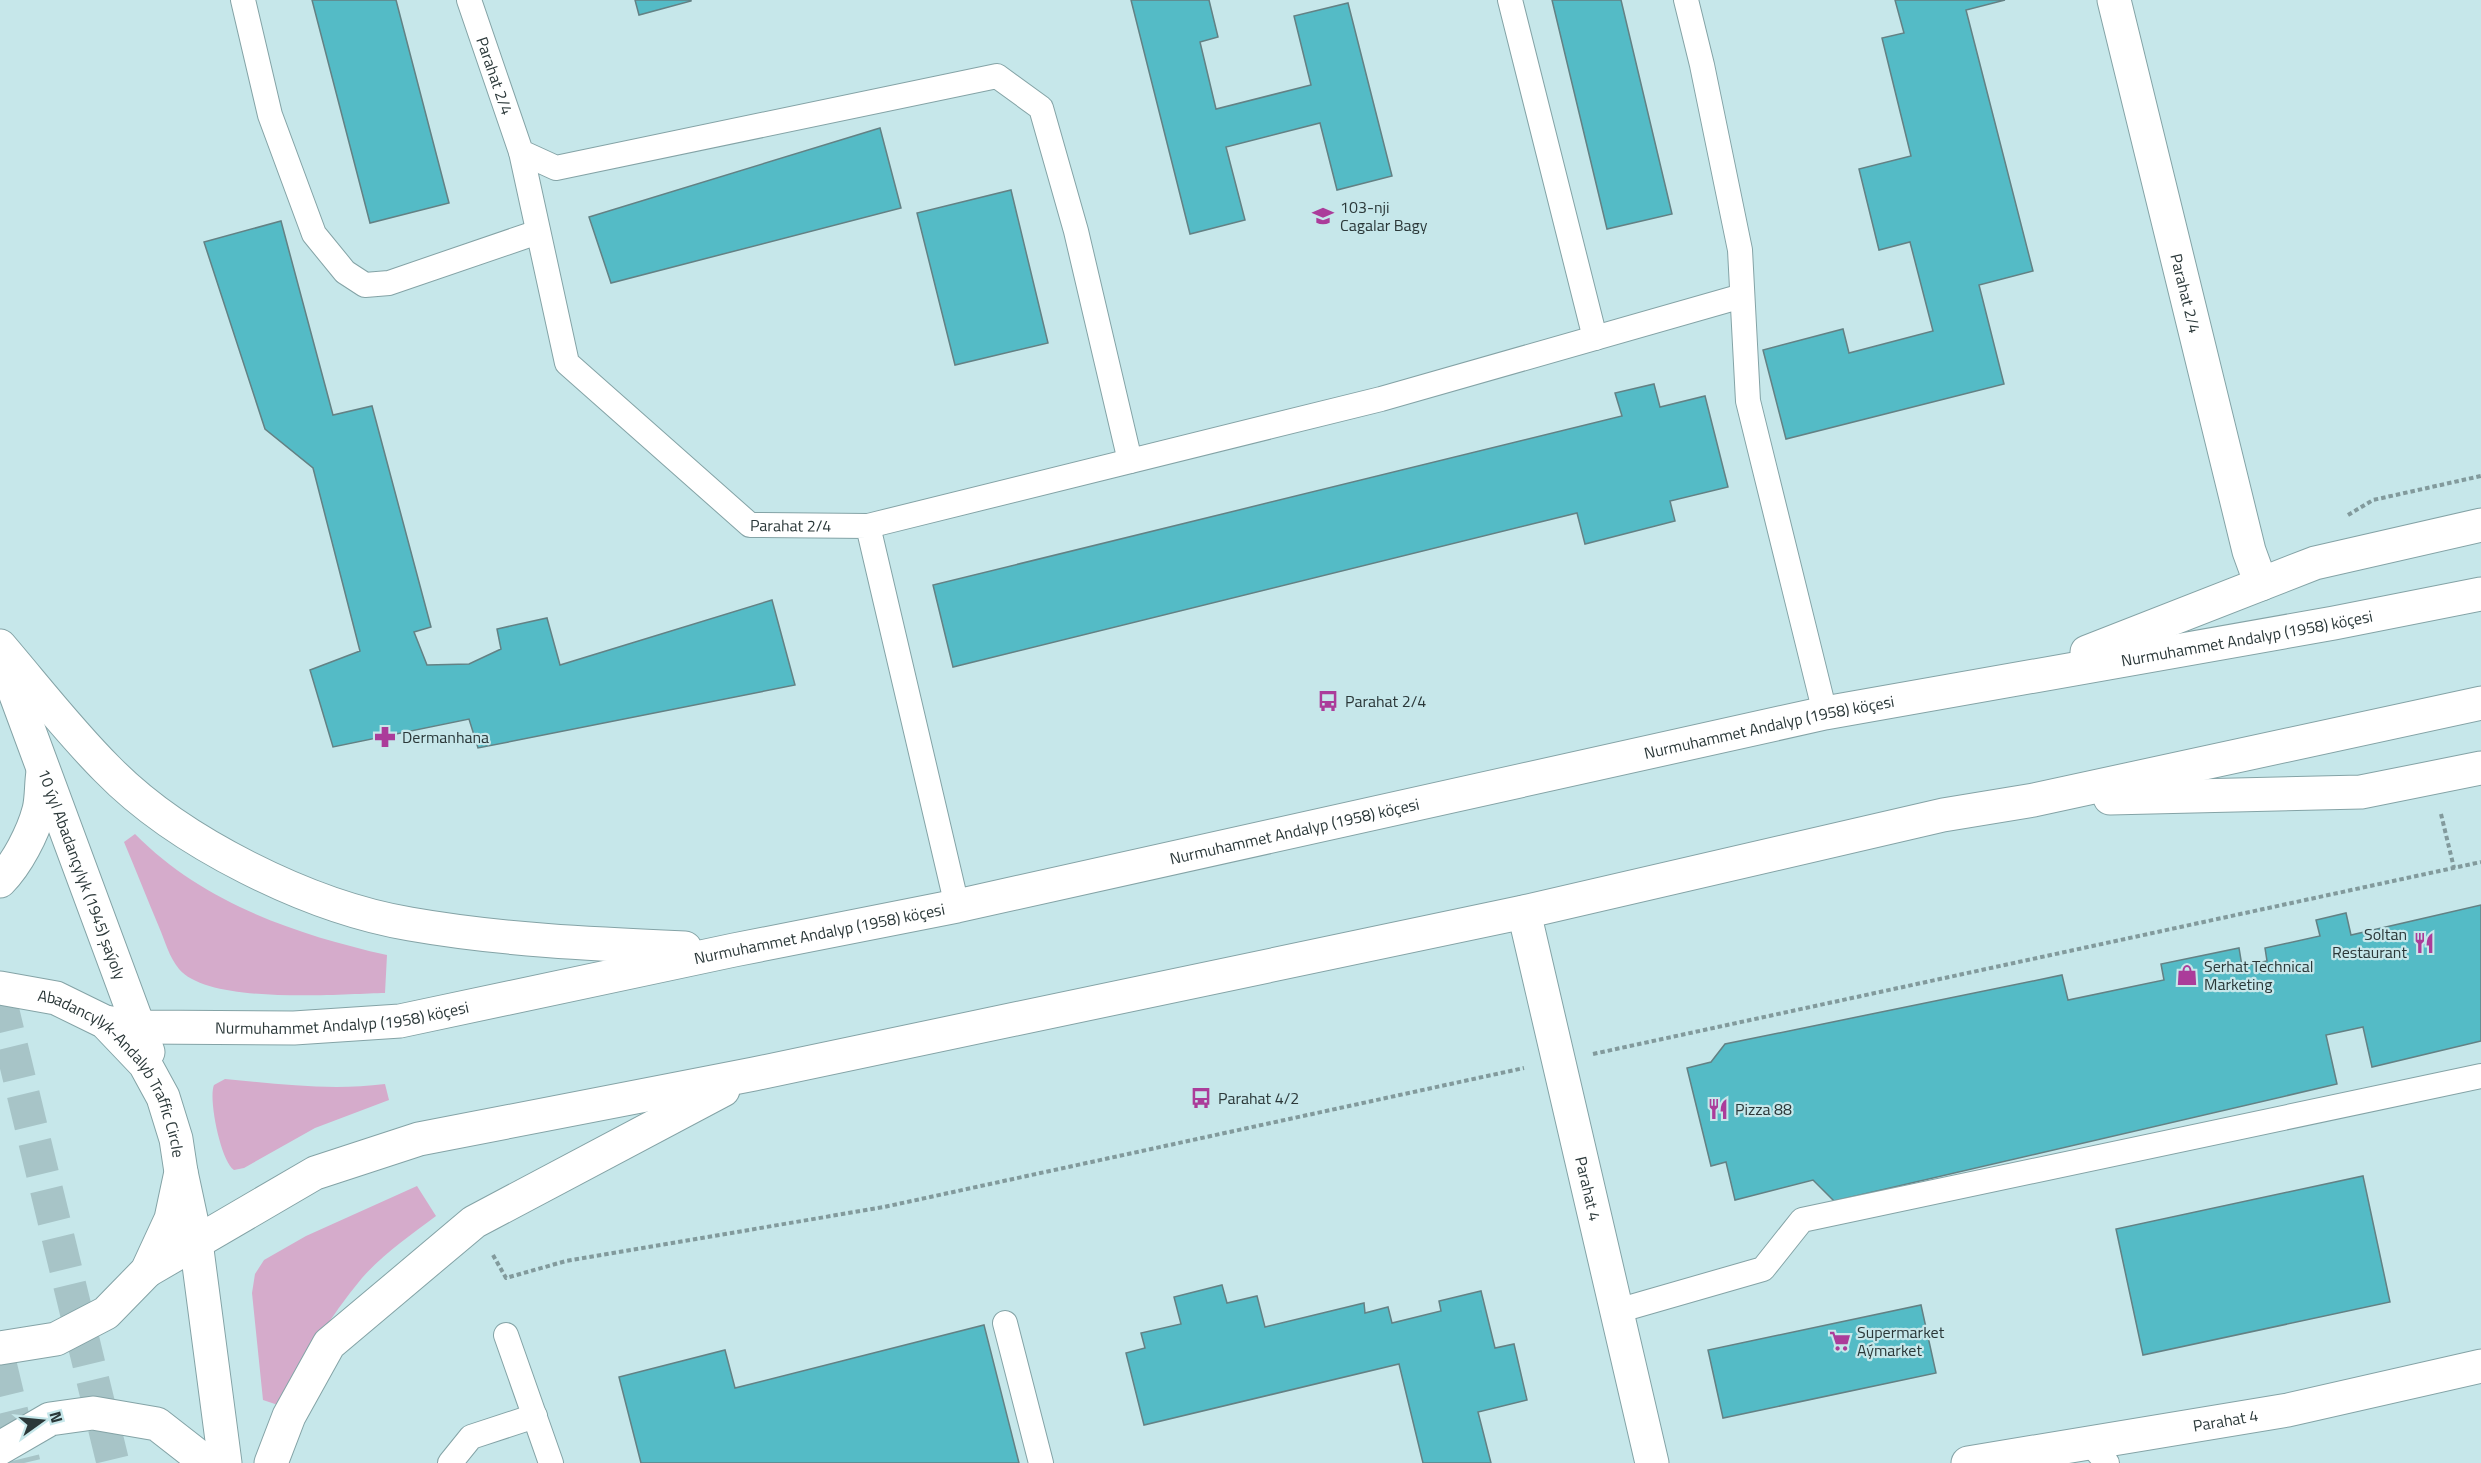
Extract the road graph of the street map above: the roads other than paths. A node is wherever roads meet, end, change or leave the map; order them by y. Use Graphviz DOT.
graph roads {
  1 [pos="243,0"];
  2 [pos="469,0"];
  3 [pos="1510,0"];
  4 [pos="1686,0"];
  5 [pos="2114,0"];
  6 [pos="521,152"];
  7 [pos="538,232"];
  8 [pos="1742,296"];
  9 [pos="1595,338"];
  10 [pos="1131,461"];
  11 [pos="2481,525"];
  12 [pos="868,526"];
  13 [pos="2261,584"];
  14 [pos="2481,594"];
  15 [pos="0,646"];
  16 [pos="0,652"];
  17 [pos="2019,678"];
  18 [pos="2481,703"];
  19 [pos="1825,713"];
  20 [pos="2481,768"];
  21 [pos="43,772"];
  22 [pos="2034,800"];
  23 [pos="0,881"];
  24 [pos="957,906"];
  25 [pos="1524,912"];
  26 [pos="734,950"];
  27 [pos="0,988"];
  28 [pos="105,1022"];
  29 [pos="140,1027"];
  30 [pos="754,1074"];
  31 [pos="2481,1076"];
  32 [pos="163,1097"];
  33 [pos="181,1172"];
  34 [pos="196,1242"];
  35 [pos="147,1271"];
  36 [pos="1617,1311"];
  37 [pos="1005,1323"];
  38 [pos="506,1335"];
  39 [pos="0,1348"];
  40 [pos="2481,1366"];
  41 [pos="535,1416"];
  42 [pos="0,1448"];
  43 [pos="2099,1453"];
  44 [pos="207,1463"];
  45 [pos="225,1463"];
  46 [pos="271,1463"];
  47 [pos="450,1463"];
  48 [pos="551,1463"];
  49 [pos="1041,1463"];
  50 [pos="1652,1463"];
  51 [pos="1968,1463"];
  1 -- 7 [label="lane"];
  2 -- 6 [label="lane, Parahat 2/4"];
  3 -- 9 [label="lane"];
  4 -- 8 [label="lane"];
  5 -- 13 [label="main road, Parahat 2/4"];
  6 -- 7 [label="lane, Parahat 2/4"];
  6 -- 10 [label="lane"];
  7 -- 12 [label="lane, Parahat 2/4"];
  8 -- 9 [label="lane, Parahat 2/4"];
  8 -- 19 [label="lane"];
  9 -- 10 [label="lane, Parahat 2/4"];
  10 -- 12 [label="lane, Parahat 2/4"];
  11 -- 13 [label="main road"];
  12 -- 24 [label="lane"];
  13 -- 17 [label="main road"];
  14 -- 17 [label="main road, Nurmuhammet Andalyp (1958) köçesi"];
  15 -- 26 [label="main road"];
  16 -- 21 [label="main road, 10 ýyl Abadançylyk (1945) şaýoly"];
  17 -- 19 [label="main road, Nurmuhammet Andalyp (1958) köçesi"];
  18 -- 22 [label="main road"];
  19 -- 24 [label="main road, Nurmuhammet Andalyp (1958) köçesi"];
  20 -- 22 [label="main road"];
  21 -- 23 [label="main road"];
  21 -- 29 [label="main road, 10 ýyl Abadançylyk (1945) şaýoly"];
  22 -- 25 [label="main road"];
  24 -- 26 [label="main road, Nurmuhammet Andalyp (1958) köçesi"];
  25 -- 30 [label="main road"];
  25 -- 36 [label="main road, Parahat 4"];
  26 -- 29 [label="main road, Nurmuhammet Andalyp (1958) köçesi"];
  27 -- 28 [label="main road, Abadancylyk-Andalyb Traffic Circle"];
  28 -- 29 [label="main road, Nurmuhammet Andalyp (1958) köçesi"];
  28 -- 32 [label="main road, Abadancylyk-Andalyb Traffic Circle"];
  29 -- 32 [label="main road, 10 ýyl Abadançylyk (1945) şaýoly"];
  30 -- 34 [label="main road"];
  30 -- 46 [label="main road"];
  31 -- 36 [label="lane"];
  32 -- 33 [label="main road, Abadancylyk-Andalyb Traffic Circle"];
  33 -- 34 [label="main road"];
  33 -- 35 [label="main road, Abadancylyk-Andalyb Traffic Circle"];
  34 -- 35 [label="main road"];
  34 -- 45 [label="main road"];
  35 -- 39 [label="main road, Abadancylyk-Andalyb Traffic Circle"];
  36 -- 50 [label="main road, Parahat 4"];
  37 -- 49 [label="lane"];
  38 -- 41 [label="lane"];
  40 -- 43 [label="main road, Parahat 4"];
  41 -- 47 [label="lane"];
  41 -- 48 [label="lane"];
  42 -- 44 [label="main road"];
  43 -- 51 [label="main road, Parahat 4"];
}
